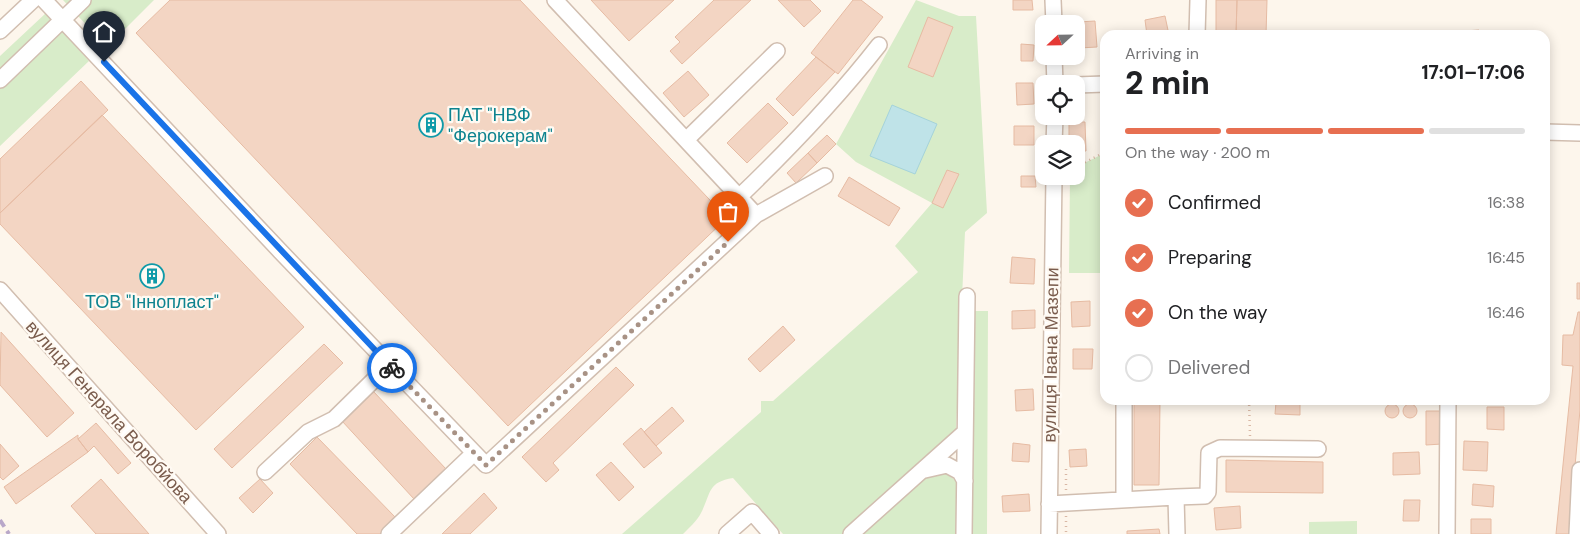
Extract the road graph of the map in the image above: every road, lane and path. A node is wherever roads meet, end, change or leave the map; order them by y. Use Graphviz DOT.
graph roads {
  1 [pos="33,0"];
  2 [pos="44,0"];
  3 [pos="82,0"];
  4 [pos="554,0"];
  5 [pos="1053,0"];
  6 [pos="1198,0"];
  7 [pos="1054,15"];
  8 [pos="62,20"];
  9 [pos="1197,30"];
  10 [pos="0,31"];
  11 [pos="879,46"];
  12 [pos="777,51"];
  13 [pos="0,80"];
  14 [pos="1100,84"];
  15 [pos="1085,85"];
  16 [pos="1550,132"];
  17 [pos="1580,133"];
  18 [pos="686,140"];
  19 [pos="1100,155"];
  20 [pos="1085,162"];
  21 [pos="825,176"];
  22 [pos="1054,185"];
  23 [pos="739,197"];
  24 [pos="756,216"];
  25 [pos="0,290"];
  26 [pos="967,296"];
  27 [pos="389,365"];
  28 [pos="1124,405"];
  29 [pos="1249,405"];
  30 [pos="1448,405"];
  31 [pos="965,432"];
  32 [pos="1250,448"];
  33 [pos="1318,449"];
  34 [pos="474,453"];
  35 [pos="1580,470"];
  36 [pos="265,472"];
  37 [pos="920,472"];
  38 [pos="965,481"];
  39 [pos="1176,497"];
  40 [pos="1124,498"];
  41 [pos="1049,504"];
  42 [pos="218,534"];
  43 [pos="389,534"];
  44 [pos="727,534"];
  45 [pos="771,534"];
  46 [pos="851,534"];
  47 [pos="964,534"];
  48 [pos="1049,534"];
  49 [pos="1177,534"];
  50 [pos="1447,534"];
  51 [pos="1577,534"];
  1 -- 10 [label="street"];
  2 -- 8 [label="street"];
  3 -- 8 [label="street"];
  4 -- 18 [label="street"];
  5 -- 7 [label="street"];
  6 -- 9 [label="street"];
  8 -- 13 [label="street"];
  8 -- 27 [label="street"];
  11 -- 23 [label="street"];
  12 -- 18 [label="street"];
  14 -- 15 [label="street"];
  16 -- 17 [label="street"];
  18 -- 23 [label="street"];
  19 -- 20 [label="path"];
  21 -- 24 [label="street"];
  22 -- 41 [label="street, вулиця Івана Мазепи"];
  23 -- 24 [label="street"];
  24 -- 34 [label="street"];
  25 -- 42 [label="street, вулиця Генерала Воробйова"];
  26 -- 31 [label="street"];
  27 -- 34 [label="street"];
  27 -- 36 [label="street"];
  28 -- 40 [label="street"];
  29 -- 32 [label="path"];
  30 -- 50 [label="street"];
  31 -- 37 [label="street"];
  31 -- 38 [label="street"];
  32 -- 33 [label="street"];
  32 -- 39 [label="street"];
  34 -- 43 [label="street"];
  35 -- 51 [label="street"];
  37 -- 38 [label="street"];
  37 -- 46 [label="street"];
  38 -- 47 [label="street"];
  39 -- 40 [label="street"];
  39 -- 49 [label="street"];
  40 -- 41 [label="street"];
  41 -- 48 [label="street, вулиця Івана Мазепи"];
  44 -- 45 [label="street"];
}
